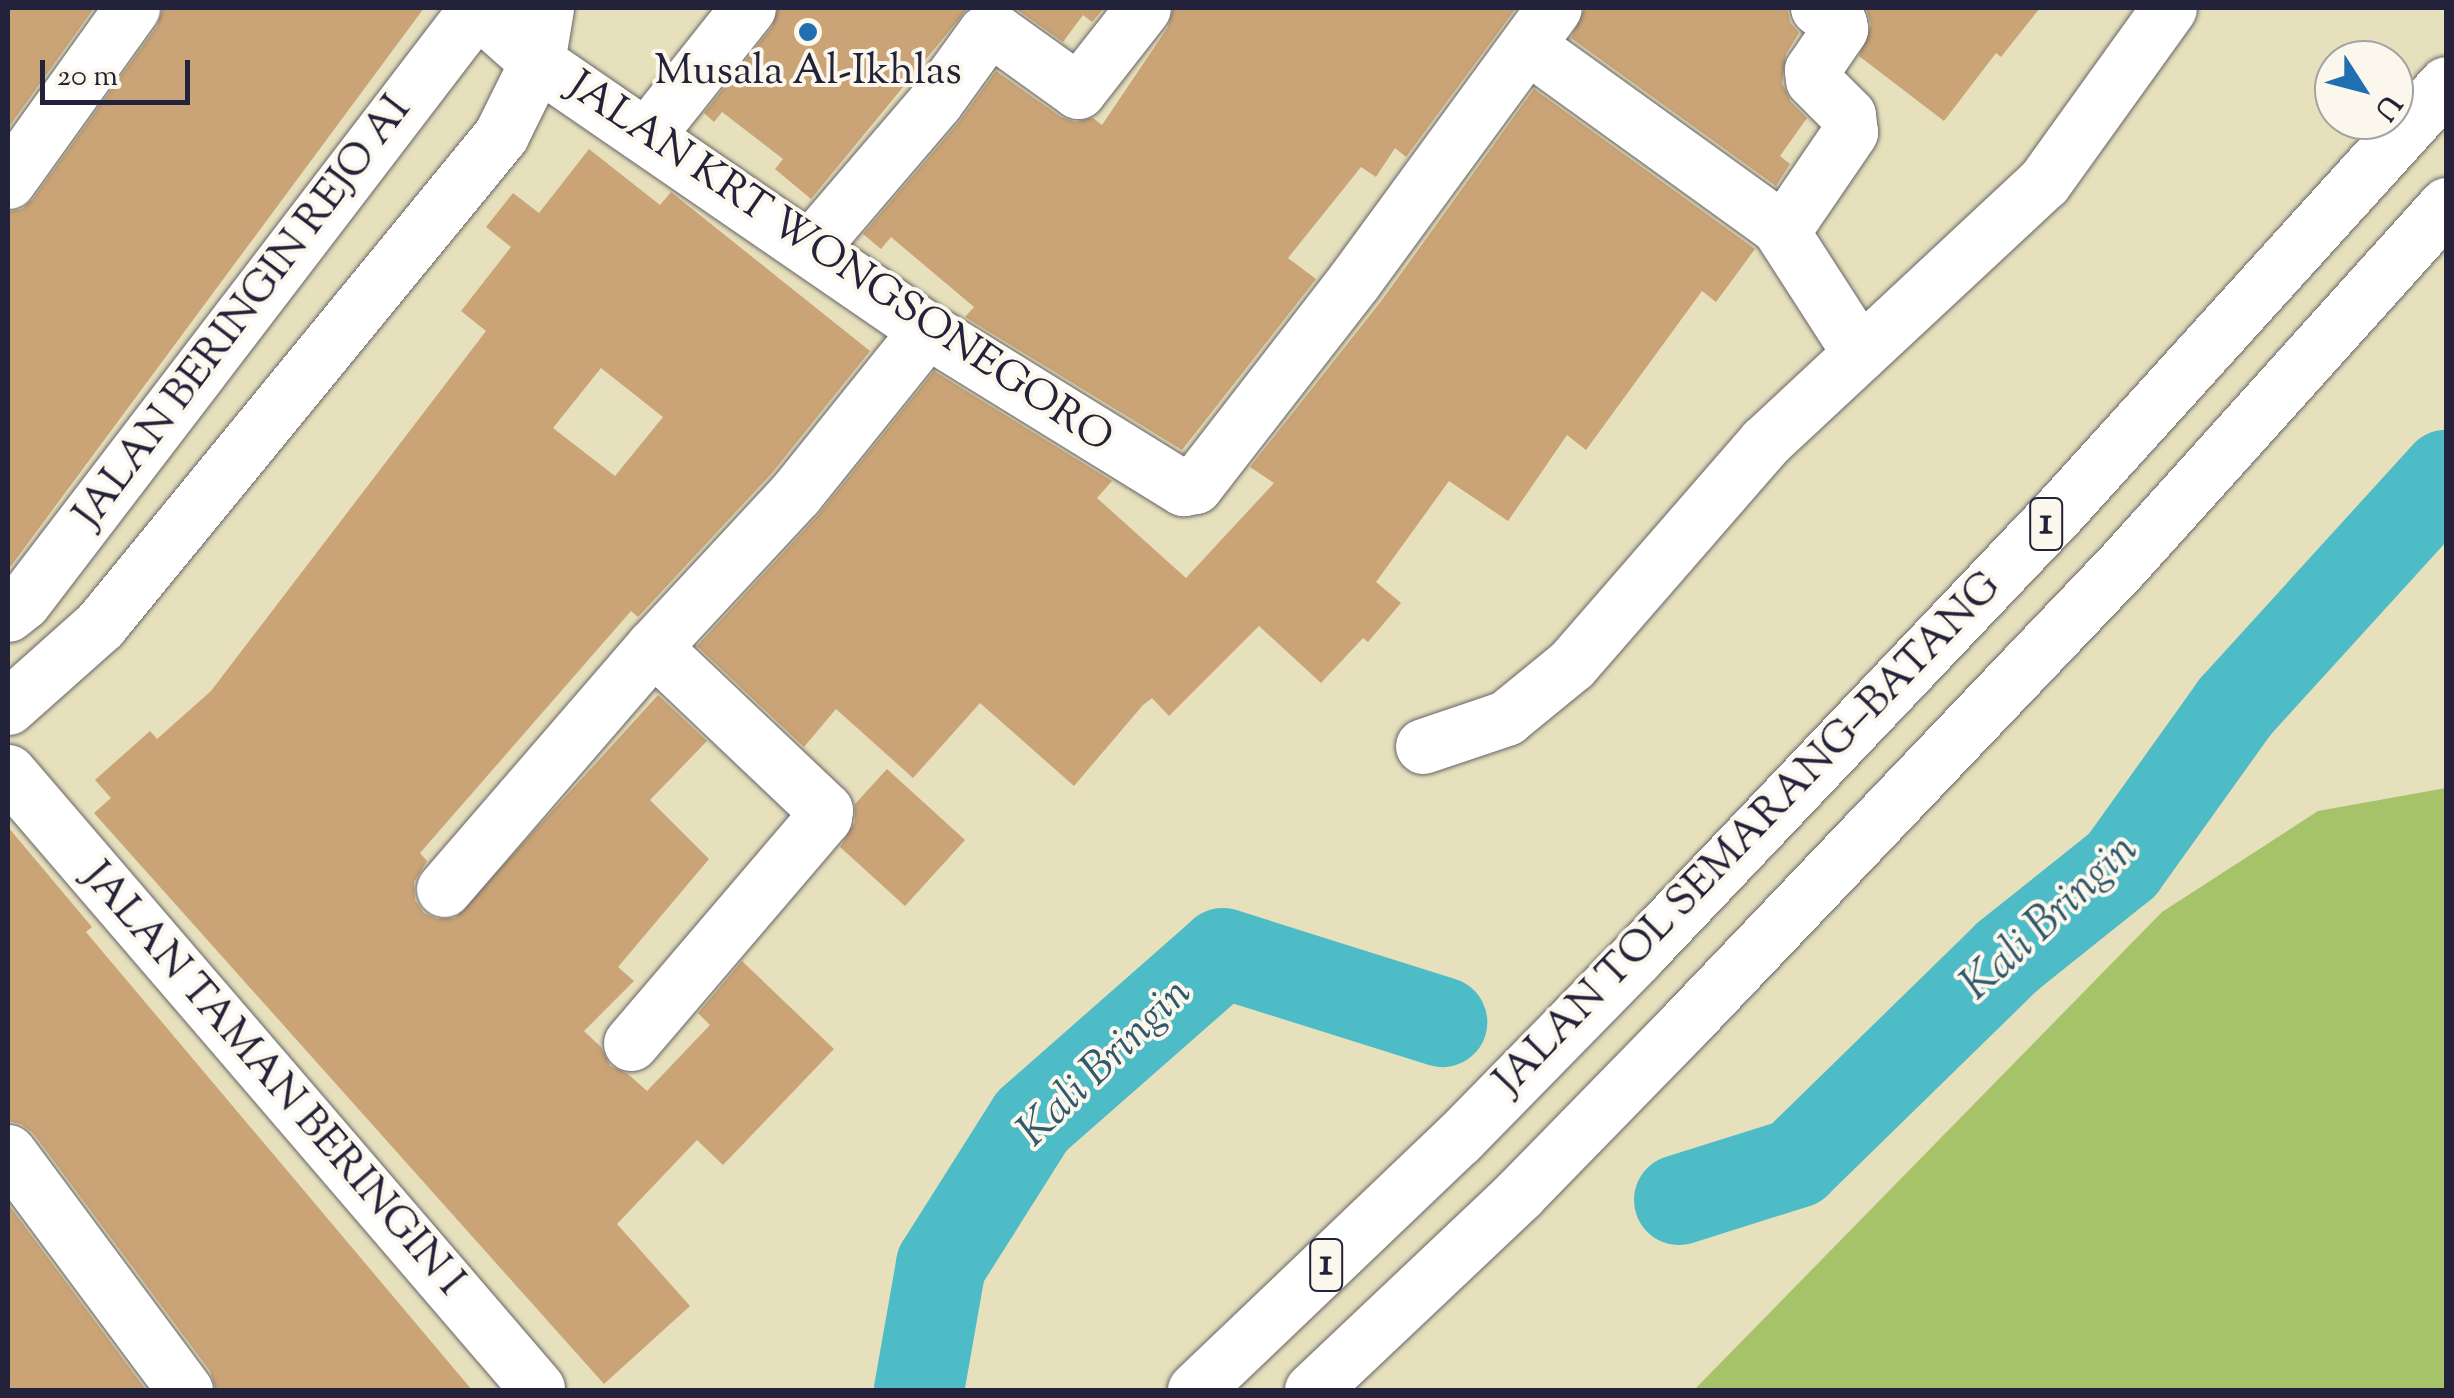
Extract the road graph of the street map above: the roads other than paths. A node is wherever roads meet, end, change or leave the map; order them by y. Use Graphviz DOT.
graph roads {
  1 [pos="132,8"];
  2 [pos="477,8"];
  3 [pos="546,8"];
  4 [pos="748,8"];
  5 [pos="1143,8"];
  6 [pos="1818,8"];
  7 [pos="2169,8"];
  8 [pos="1541,27"];
  9 [pos="537,62"];
  10 [pos="2446,84"];
  11 [pos="647,135"];
  12 [pos="8,181"];
  13 [pos="2446,206"];
  14 [pos="1778,226"];
  15 [pos="810,248"];
  16 [pos="927,330"];
  17 [pos="1860,353"];
  18 [pos="8,614"];
  19 [pos="653,647"];
  20 [pos="8,707"];
  21 [pos="1422,746"];
  22 [pos="8,772"];
  23 [pos="444,889"];
  24 [pos="631,1044"];
  25 [pos="8,1152"];
  26 [pos="537,1388"];
  27 [pos="186,1390"];
  28 [pos="1195,1390"];
  29 [pos="1312,1390"];
  1 -- 12 [label="main road"];
  2 -- 9 [label="main road"];
  2 -- 18 [label="main road, JALAN BERINGIN REJO AI"];
  3 -- 9 [label="main road"];
  4 -- 11 [label="main road"];
  5 -- 15 [label="main road"];
  6 -- 14 [label="main road"];
  7 -- 17 [label="main road"];
  8 -- 14 [label="main road"];
  8 -- 16 [label="main road, JALAN KRT WONGSONEGORO"];
  9 -- 11 [label="main road, JALAN KRT WONGSONEGORO"];
  9 -- 20 [label="main road, JALAN KRT WONGSONEGORO"];
  10 -- 28 [label="main road, JALAN TOL SEMARANG–BATANG / 1"];
  11 -- 15 [label="main road, JALAN KRT WONGSONEGORO"];
  13 -- 29 [label="main road, JALAN TOL SEMARANG–BATANG / 1"];
  14 -- 17 [label="main road"];
  15 -- 16 [label="main road, JALAN KRT WONGSONEGORO"];
  16 -- 19 [label="main road"];
  17 -- 21 [label="main road"];
  19 -- 23 [label="main road"];
  19 -- 24 [label="main road"];
  22 -- 26 [label="main road, JALAN TAMAN BERINGIN I"];
  25 -- 27 [label="main road"];
}
